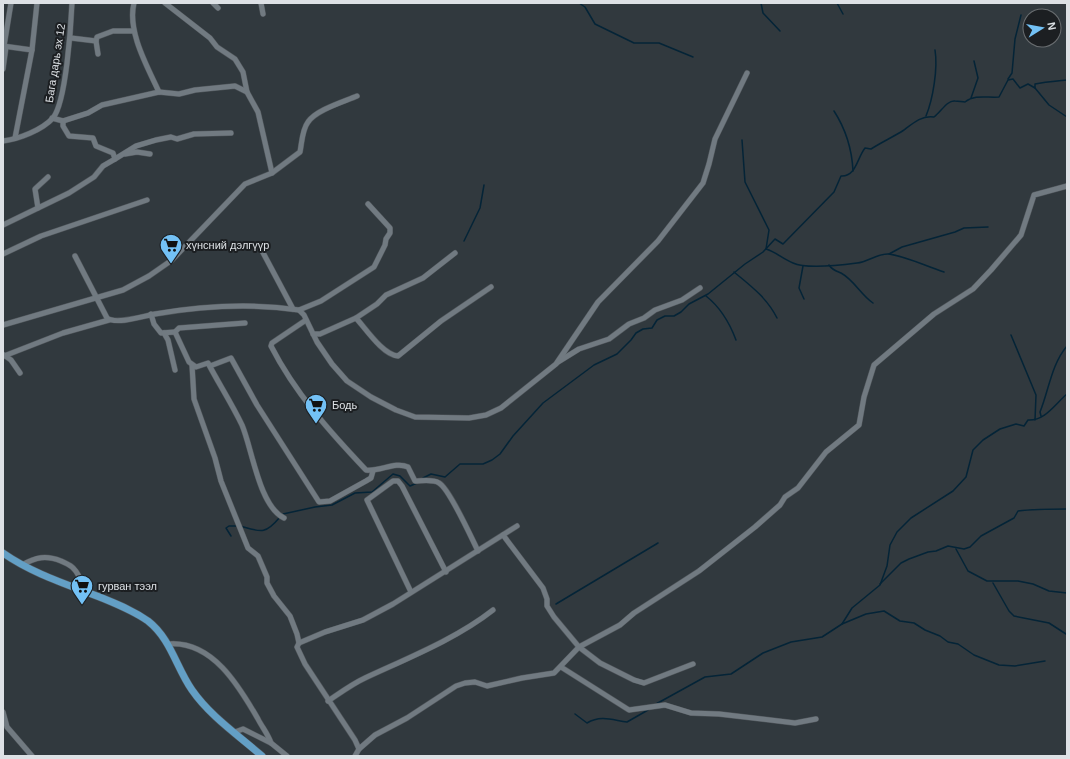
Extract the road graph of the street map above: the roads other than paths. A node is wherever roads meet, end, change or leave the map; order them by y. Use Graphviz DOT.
graph roads {
  1 [pos="11,3"];
  2 [pos="37,3"];
  3 [pos="72,3"];
  4 [pos="134,3"];
  5 [pos="165,3"];
  6 [pos="213,3"];
  7 [pos="261,3"];
  8 [pos="218,8"];
  9 [pos="263,14"];
  10 [pos="133,31"];
  11 [pos="71,38"];
  12 [pos="96,41"];
  13 [pos="4,46"];
  14 [pos="32,50"];
  15 [pos="98,54"];
  16 [pos="3,69"];
  17 [pos="747,74"];
  18 [pos="159,92"];
  19 [pos="247,92"];
  20 [pos="357,96"];
  21 [pos="52,118"];
  22 [pos="63,121"];
  23 [pos="231,133"];
  24 [pos="15,138"];
  25 [pos="3,141"];
  26 [pos="122,154"];
  27 [pos="150,154"];
  28 [pos="115,159"];
  29 [pos="272,173"];
  30 [pos="48,177"];
  31 [pos="1067,186"];
  32 [pos="147,200"];
  33 [pos="368,204"];
  34 [pos="38,208"];
  35 [pos="3,225"];
  36 [pos="260,248"];
  37 [pos="455,253"];
  38 [pos="3,254"];
  39 [pos="75,256"];
  40 [pos="491,287"];
  41 [pos="700,288"];
  42 [pos="97,298"];
  43 [pos="296,309"];
  44 [pos="151,314"];
  45 [pos="356,318"];
  46 [pos="109,320"];
  47 [pos="306,320"];
  48 [pos="245,323"];
  49 [pos="3,325"];
  50 [pos="175,332"];
  51 [pos="164,333"];
  52 [pos="313,334"];
  53 [pos="4,354"];
  54 [pos="556,364"];
  55 [pos="192,365"];
  56 [pos="210,366"];
  57 [pos="175,370"];
  58 [pos="20,373"];
  59 [pos="373,471"];
  60 [pos="284,518"];
  61 [pos="517,526"];
  62 [pos="503,535"];
  63 [pos="478,551"];
  64 [pos="3,553"];
  65 [pos="22,565"];
  66 [pos="446,572"];
  67 [pos="86,591"];
  68 [pos="411,592"];
  69 [pos="493,610"];
  70 [pos="299,643"];
  71 [pos="168,644"];
  72 [pos="579,647"];
  73 [pos="693,664"];
  74 [pos="561,667"];
  75 [pos="328,701"];
  76 [pos="3,712"];
  77 [pos="816,719"];
  78 [pos="5,728"];
  79 [pos="235,732"];
  80 [pos="271,743"];
  81 [pos="359,749"];
  82 [pos="32,756"];
  83 [pos="262,756"];
  84 [pos="287,756"];
  85 [pos="355,756"];
  1 -- 13 [label="street"];
  2 -- 14 [label="street"];
  3 -- 11 [label="street, Бага дарь эх 12"];
  4 -- 10 [label="street"];
  5 -- 19 [label="street"];
  6 -- 8 [label="street"];
  7 -- 9 [label="street"];
  10 -- 12 [label="street"];
  10 -- 18 [label="street"];
  11 -- 12 [label="street"];
  11 -- 21 [label="street, Бага дарь эх 12"];
  12 -- 15 [label="street"];
  13 -- 14 [label="street"];
  13 -- 16 [label="street"];
  14 -- 24 [label="street"];
  17 -- 54 [label="street"];
  18 -- 19 [label="street"];
  18 -- 22 [label="street"];
  19 -- 29 [label="street"];
  20 -- 29 [label="street"];
  21 -- 22 [label="street"];
  21 -- 24 [label="street, Бага дарь эх 12"];
  22 -- 28 [label="street"];
  23 -- 26 [label="street"];
  24 -- 25 [label="street, Бага дарь эх 12"];
  26 -- 27 [label="street"];
  26 -- 28 [label="street"];
  28 -- 34 [label="street"];
  29 -- 42 [label="street"];
  30 -- 34 [label="street"];
  31 -- 72 [label="street"];
  32 -- 38 [label="street"];
  33 -- 43 [label="street"];
  34 -- 35 [label="street"];
  36 -- 43 [label="street"];
  37 -- 45 [label="street"];
  39 -- 42 [label="street"];
  40 -- 45 [label="street"];
  41 -- 54 [label="street"];
  42 -- 46 [label="street"];
  42 -- 49 [label="street"];
  43 -- 44 [label="street"];
  43 -- 47 [label="street"];
  44 -- 46 [label="street"];
  44 -- 51 [label="street"];
  45 -- 52 [label="street"];
  46 -- 53 [label="street"];
  47 -- 52 [label="street"];
  47 -- 59 [label="street"];
  48 -- 50 [label="street"];
  50 -- 51 [label="street"];
  50 -- 55 [label="street"];
  51 -- 57 [label="street"];
  52 -- 54 [label="street"];
  53 -- 58 [label="street"];
  55 -- 56 [label="street"];
  55 -- 70 [label="street"];
  56 -- 59 [label="street"];
  56 -- 60 [label="street"];
  59 -- 63 [label="street"];
  61 -- 62 [label="street"];
  62 -- 63 [label="street"];
  62 -- 72 [label="street"];
  63 -- 66 [label="street"];
  64 -- 65 [label="main road"];
  65 -- 67 [label="main road"];
  65 -- 67 [label="street"];
  66 -- 68 [label="street"];
  66 -- 68 [label="street"];
  67 -- 71 [label="main road"];
  68 -- 70 [label="street"];
  69 -- 75 [label="street"];
  70 -- 75 [label="street"];
  71 -- 79 [label="main road"];
  71 -- 80 [label="street"];
  72 -- 73 [label="street"];
  72 -- 74 [label="street"];
  74 -- 77 [label="street"];
  74 -- 81 [label="street"];
  75 -- 81 [label="street"];
  76 -- 78 [label="street"];
  78 -- 82 [label="street"];
  79 -- 80 [label="street"];
  79 -- 83 [label="main road"];
  80 -- 84 [label="street"];
  81 -- 85 [label="street"];
}
